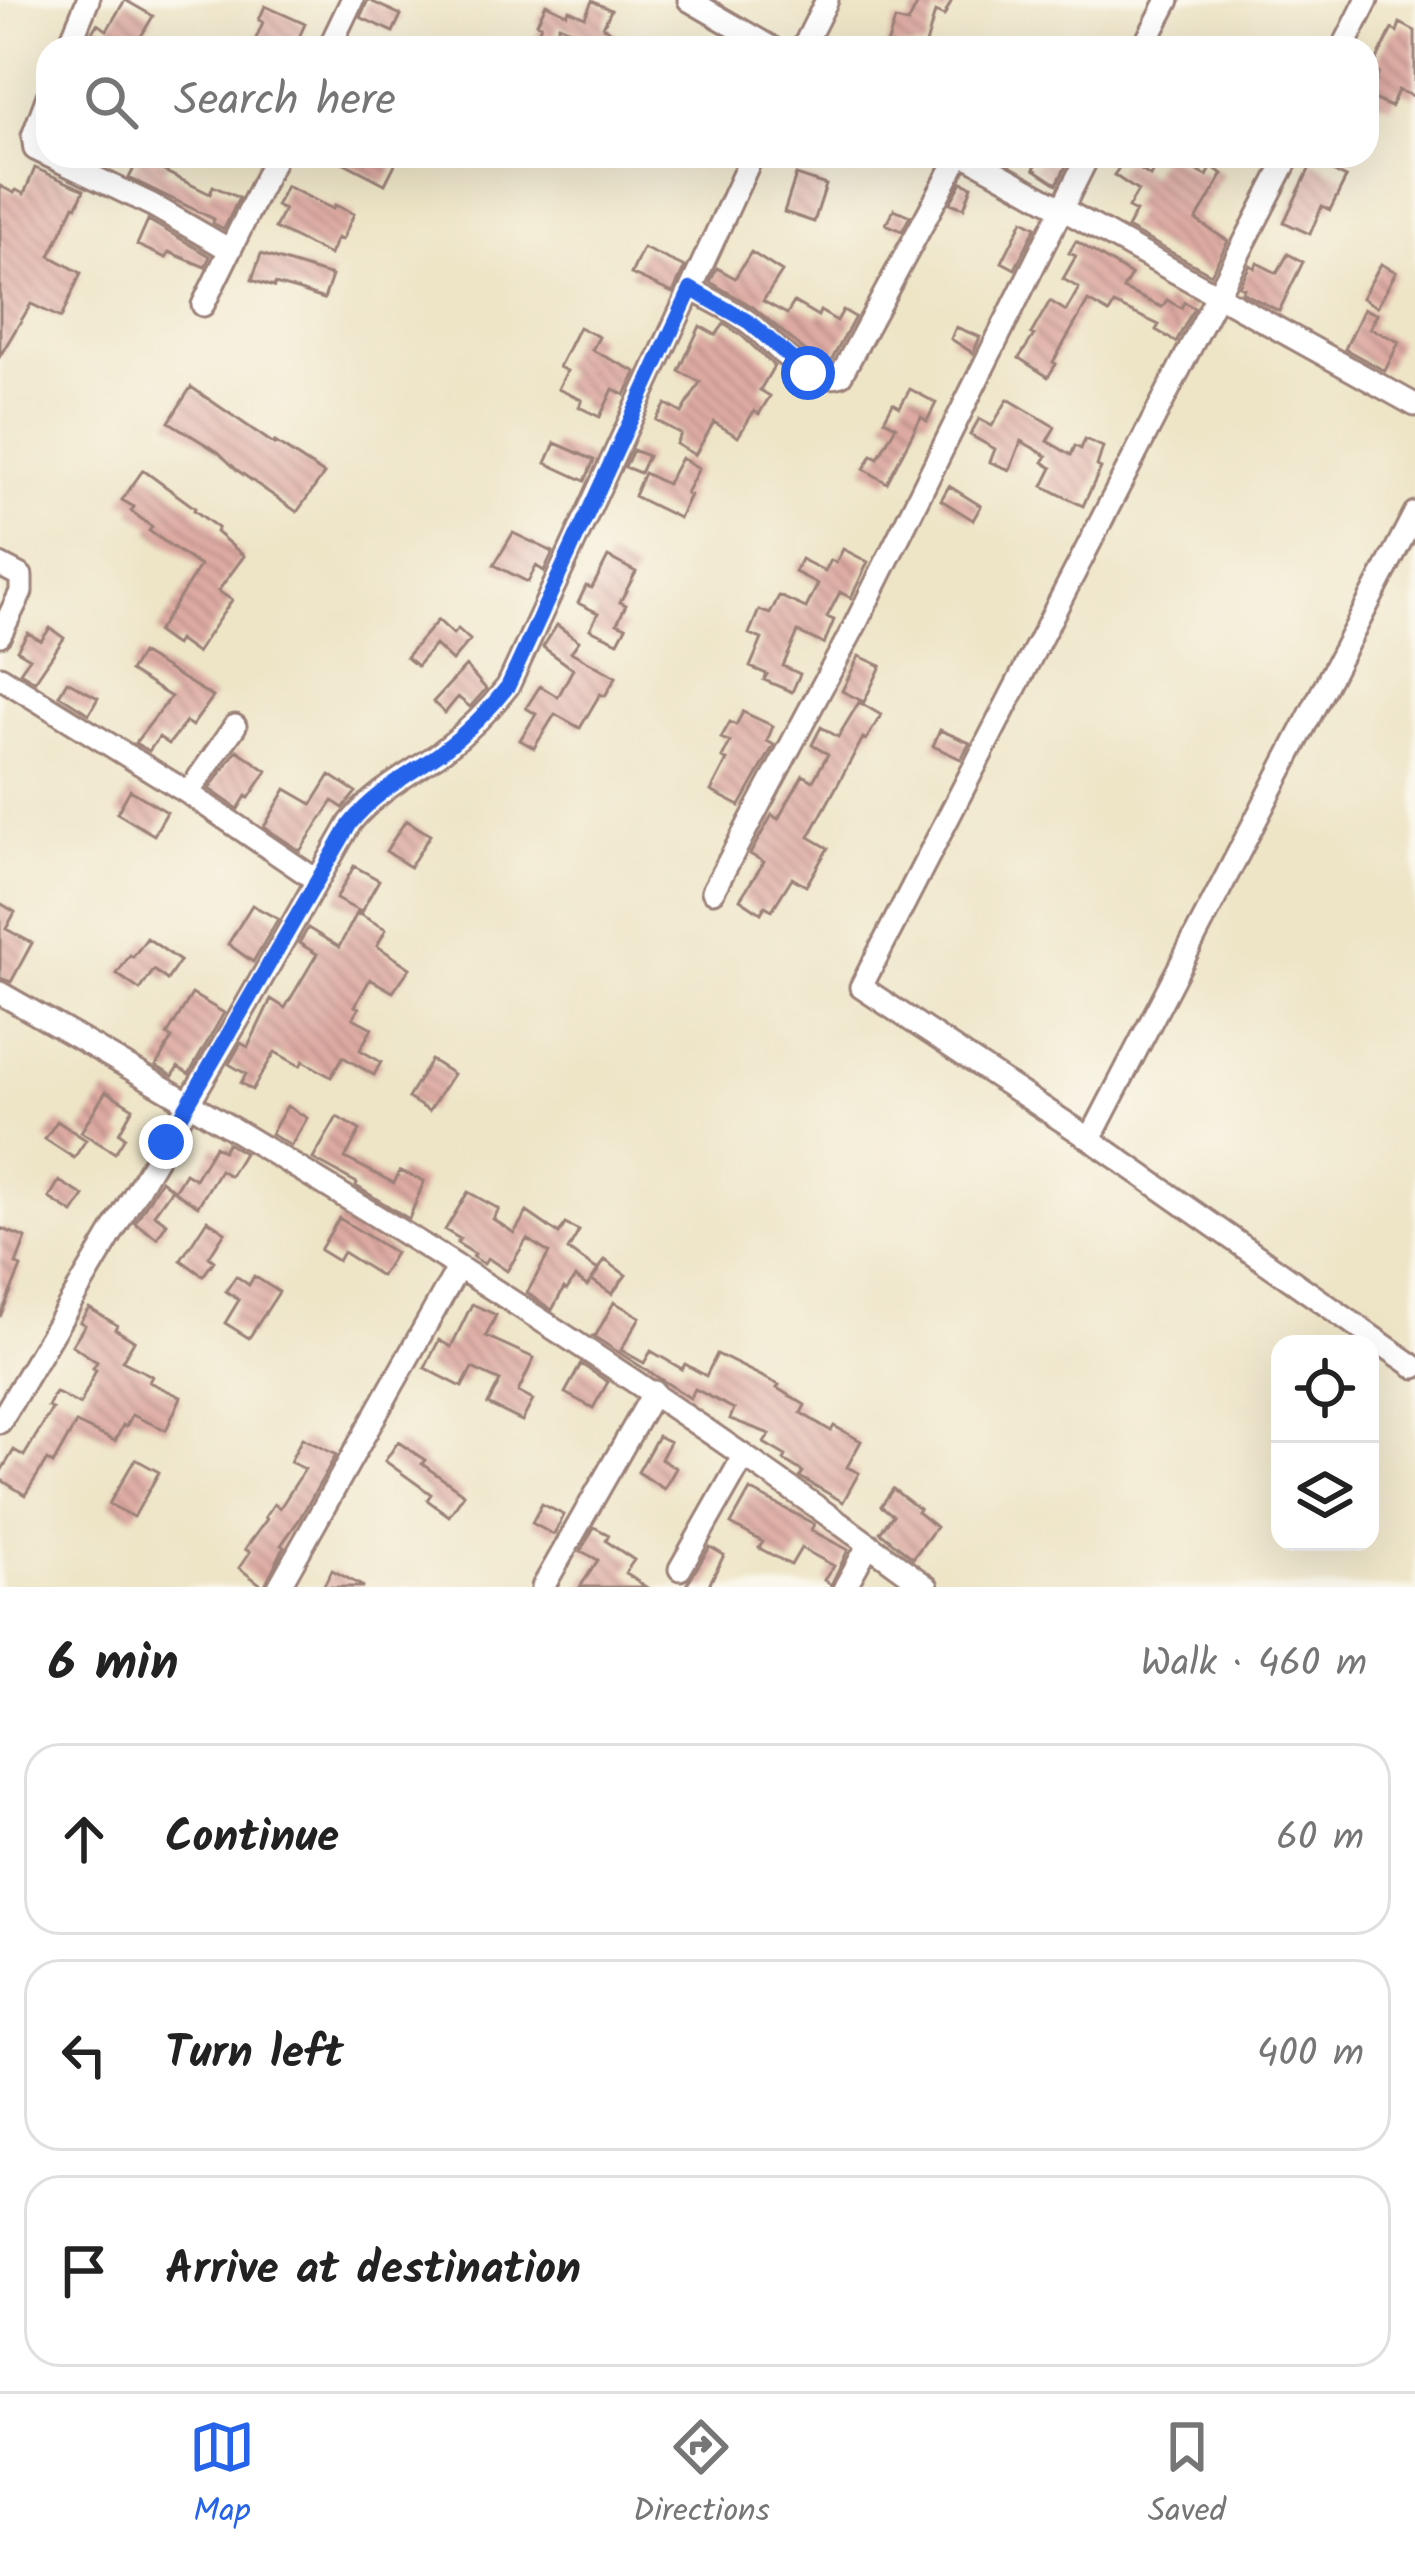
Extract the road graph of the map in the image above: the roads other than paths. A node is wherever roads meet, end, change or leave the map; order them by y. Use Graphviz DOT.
graph roads {
  1 [pos="88,0"];
  2 [pos="352,0"];
  3 [pos="689,0"];
  4 [pos="827,0"];
  5 [pos="1168,0"];
  6 [pos="1367,0"];
  7 [pos="73,36"];
  8 [pos="335,36"];
  9 [pos="751,36"];
  10 [pos="808,36"];
  11 [pos="1149,36"];
  12 [pos="1349,36"];
  13 [pos="74,168"];
  14 [pos="270,168"];
  15 [pos="746,168"];
  16 [pos="956,168"];
  17 [pos="986,168"];
  18 [pos="1082,168"];
  19 [pos="1283,168"];
  20 [pos="1063,209"];
  21 [pos="230,250"];
  22 [pos="691,289"];
  23 [pos="1220,296"];
  24 [pos="203,304"];
  25 [pos="1415,405"];
  26 [pos="1415,513"];
  27 [pos="0,565"];
  28 [pos="0,635"];
  29 [pos="0,677"];
  30 [pos="235,726"];
  31 [pos="188,793"];
  32 [pos="316,880"];
  33 [pos="713,891"];
  34 [pos="0,993"];
  35 [pos="190,1102"];
  36 [pos="1090,1139"];
  37 [pos="458,1268"];
  38 [pos="1415,1367"];
  39 [pos="654,1392"];
  40 [pos="0,1422"];
  41 [pos="744,1456"];
  42 [pos="869,1544"];
  43 [pos="680,1569"];
  44 [pos="279,1587"];
  45 [pos="543,1587"];
  46 [pos="845,1587"];
  47 [pos="927,1587"];
  1 -- 7 [label="street"];
  2 -- 8 [label="street"];
  3 -- 9 [label="street"];
  4 -- 10 [label="street"];
  5 -- 11 [label="street"];
  6 -- 12 [label="street"];
  13 -- 21 [label="street"];
  14 -- 21 [label="street"];
  15 -- 22 [label="street"];
  16 -- 22 [label="street"];
  17 -- 20 [label="street"];
  18 -- 20 [label="street"];
  19 -- 23 [label="street"];
  20 -- 23 [label="street"];
  20 -- 33 [label="street"];
  21 -- 24 [label="street"];
  22 -- 32 [label="street"];
  23 -- 25 [label="street"];
  23 -- 36 [label="street"];
  26 -- 36 [label="street"];
  27 -- 28 [label="street"];
  29 -- 31 [label="street"];
  30 -- 31 [label="street"];
  31 -- 32 [label="street"];
  32 -- 35 [label="street"];
  34 -- 35 [label="street"];
  35 -- 37 [label="street"];
  35 -- 40 [label="street"];
  36 -- 38 [label="street"];
  37 -- 39 [label="street"];
  37 -- 44 [label="street"];
  39 -- 41 [label="street"];
  39 -- 45 [label="street"];
  41 -- 42 [label="street"];
  41 -- 43 [label="street"];
  42 -- 46 [label="street"];
  42 -- 47 [label="street"];
}
